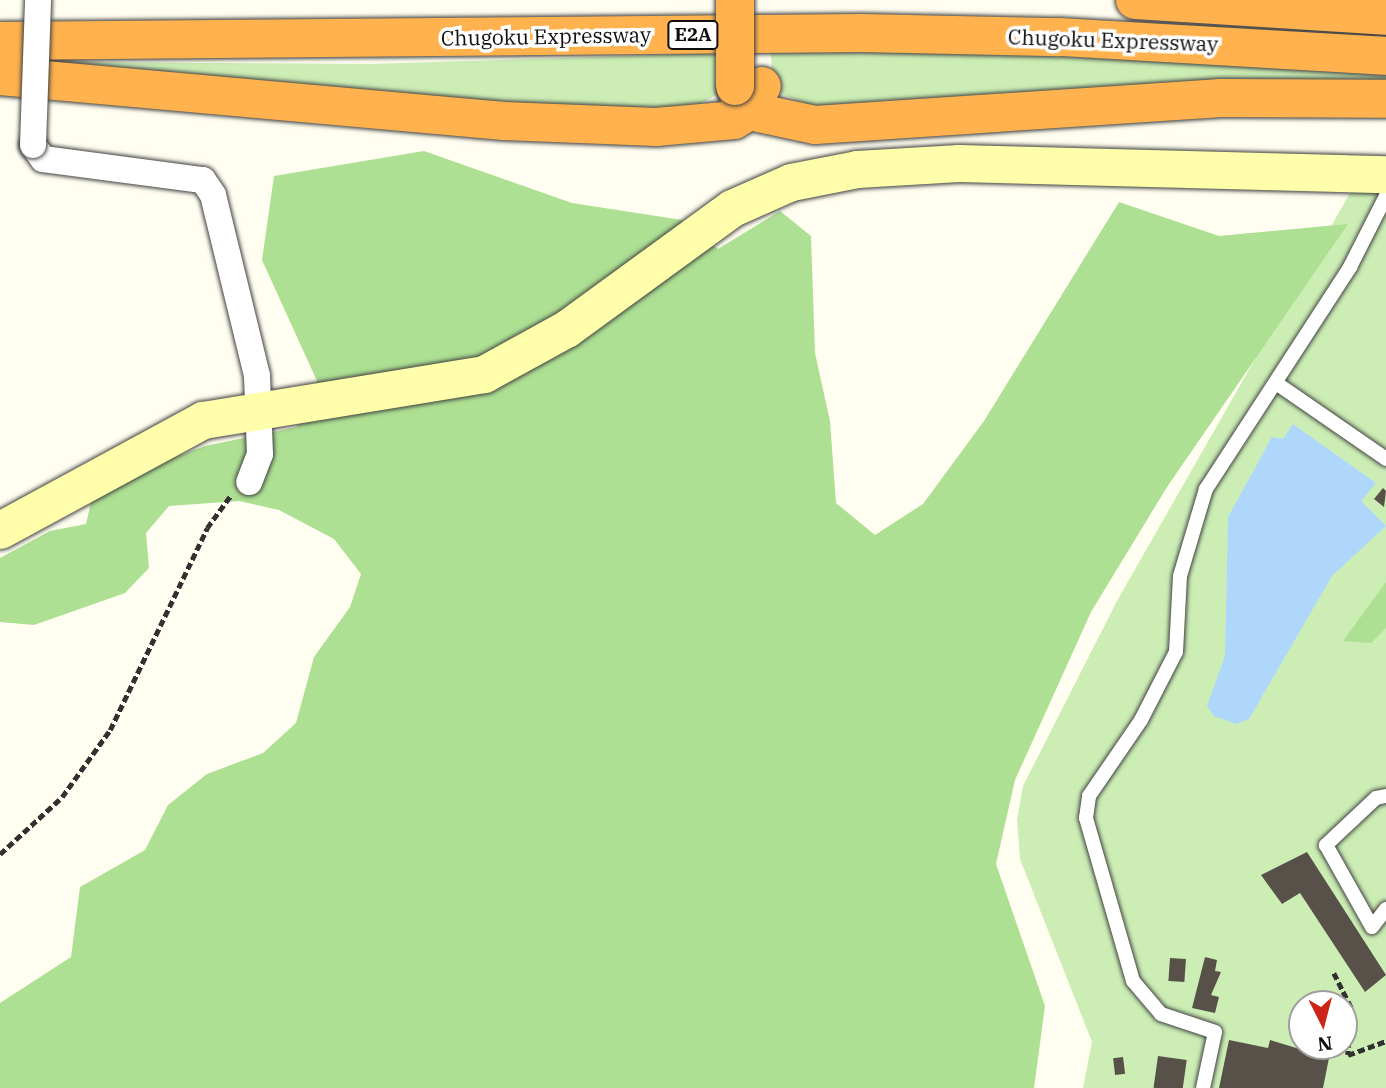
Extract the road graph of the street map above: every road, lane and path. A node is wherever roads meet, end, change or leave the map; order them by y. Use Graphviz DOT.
graph roads {
  1 [pos="38,0"];
  2 [pos="735,0"];
  3 [pos="761,0"];
  4 [pos="1135,0"];
  5 [pos="1386,16"];
  6 [pos="0,41"];
  7 [pos="1386,56"];
  8 [pos="0,76"];
  9 [pos="749,94"];
  10 [pos="1386,99"];
  11 [pos="1386,174"];
  12 [pos="1386,196"];
  13 [pos="1276,383"];
  14 [pos="259,408"];
  15 [pos="1386,459"];
  16 [pos="248,482"];
  17 [pos="0,530"];
  18 [pos="1386,796"];
  19 [pos="0,854"];
  20 [pos="1386,909"];
  21 [pos="1334,973"];
  22 [pos="1386,1041"];
  23 [pos="1203,1088"];
  1 -- 14 [label="street, bridge"];
  2 -- 9 [label="highway, bridge"];
  3 -- 9 [label="highway"];
  4 -- 5 [label="highway, Chugoku Expressway"];
  6 -- 7 [label="highway, Chugoku Expressway / E2A"];
  8 -- 9 [label="highway"];
  9 -- 10 [label="highway"];
  11 -- 14 [label="street"];
  12 -- 13 [label="lane"];
  13 -- 15 [label="lane"];
  13 -- 23 [label="lane"];
  14 -- 16 [label="street"];
  14 -- 17 [label="street"];
  16 -- 19 [label="path"];
  18 -- 20 [label="lane"];
  21 -- 22 [label="path"];
}
